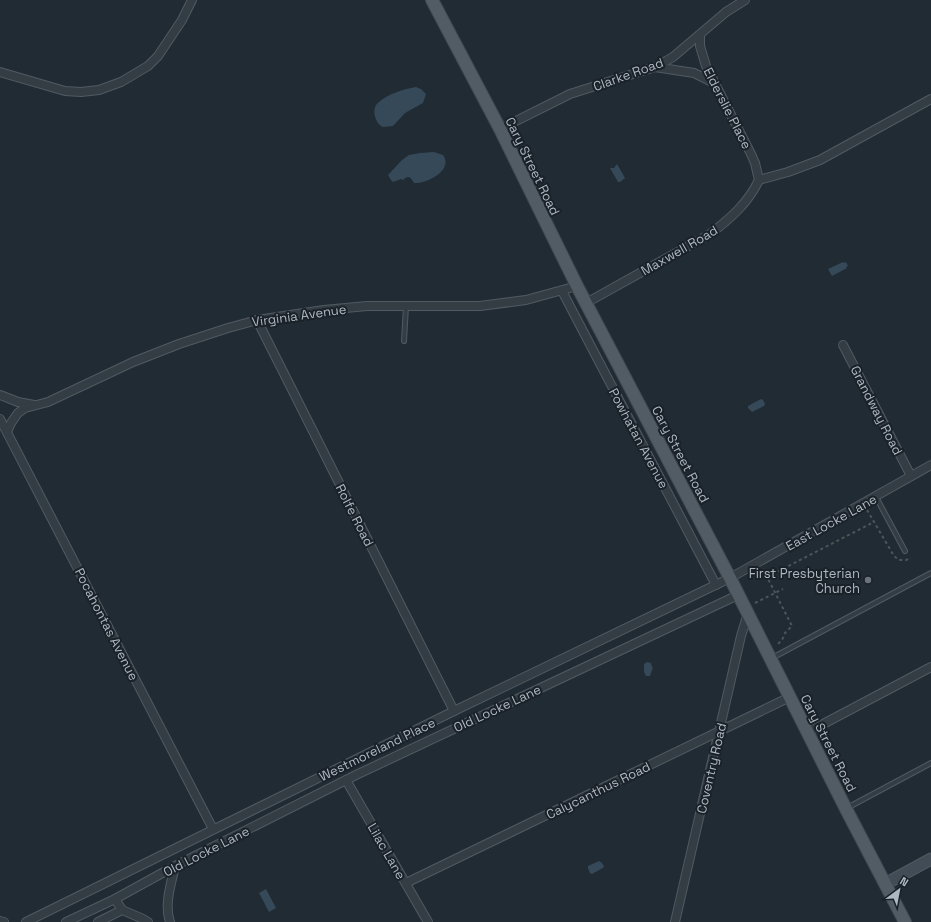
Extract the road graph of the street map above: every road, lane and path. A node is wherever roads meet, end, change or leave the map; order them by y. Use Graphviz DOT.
graph roads {
  1 [pos="192,0"];
  2 [pos="432,0"];
  3 [pos="745,0"];
  4 [pos="700,35"];
  5 [pos="655,67"];
  6 [pos="0,72"];
  7 [pos="714,83"];
  8 [pos="931,99"];
  9 [pos="500,130"];
  10 [pos="759,180"];
  11 [pos="577,286"];
  12 [pos="562,291"];
  13 [pos="586,303"];
  14 [pos="406,306"];
  15 [pos="257,320"];
  16 [pos="404,341"];
  17 [pos="843,345"];
  18 [pos="0,395"];
  19 [pos="35,405"];
  20 [pos="0,419"];
  21 [pos="7,432"];
  22 [pos="931,465"];
  23 [pos="911,476"];
  24 [pos="876,496"];
  25 [pos="869,513"];
  26 [pos="874,522"];
  27 [pos="905,551"];
  28 [pos="911,558"];
  29 [pos="763,570"];
  30 [pos="931,573"];
  31 [pos="767,577"];
  32 [pos="730,578"];
  33 [pos="716,585"];
  34 [pos="783,589"];
  35 [pos="775,593"];
  36 [pos="738,594"];
  37 [pos="755,603"];
  38 [pos="748,613"];
  39 [pos="777,645"];
  40 [pos="770,659"];
  41 [pos="931,667"];
  42 [pos="790,697"];
  43 [pos="454,711"];
  44 [pos="720,732"];
  45 [pos="808,732"];
  46 [pos="931,763"];
  47 [pos="346,780"];
  48 [pos="846,809"];
  49 [pos="213,829"];
  50 [pos="931,859"];
  51 [pos="175,866"];
  52 [pos="406,883"];
  53 [pos="885,884"];
  54 [pos="115,899"];
  55 [pos="122,910"];
  56 [pos="0,920"];
  57 [pos="4,922"];
  58 [pos="26,922"];
  59 [pos="66,922"];
  60 [pos="98,922"];
  61 [pos="148,922"];
  62 [pos="170,922"];
  63 [pos="428,922"];
  64 [pos="675,922"];
  65 [pos="905,922"];
  1 -- 6 [label="street"];
  2 -- 9 [label="main road, Cary Street Road"];
  3 -- 4 [label="street, Clarke Road"];
  4 -- 5 [label="street, Clarke Road"];
  4 -- 7 [label="street, Elderslie Place"];
  5 -- 7 [label="street"];
  5 -- 9 [label="street, Clarke Road"];
  7 -- 10 [label="street, Elderslie Place"];
  8 -- 10 [label="street"];
  9 -- 11 [label="main road, Cary Street Road"];
  10 -- 13 [label="street, Maxwell Road"];
  11 -- 12 [label="street, Virginia Avenue"];
  11 -- 13 [label="main road, Cary Street Road"];
  12 -- 14 [label="street, Virginia Avenue"];
  12 -- 33 [label="street, Powhatan Avenue"];
  13 -- 32 [label="main road, Cary Street Road"];
  14 -- 15 [label="street, Virginia Avenue"];
  14 -- 16 [label="lane"];
  15 -- 19 [label="street, Virginia Avenue"];
  15 -- 43 [label="street, Rolfe Road"];
  17 -- 23 [label="street, Grandway Road"];
  18 -- 19 [label="street, Virginia Avenue"];
  19 -- 21 [label="street, Virginia Avenue"];
  20 -- 21 [label="street, Pocahontas Avenue"];
  21 -- 49 [label="street, Pocahontas Avenue"];
  22 -- 23 [label="street, East Locke Lane"];
  23 -- 24 [label="street, East Locke Lane"];
  24 -- 27 [label="lane"];
  24 -- 32 [label="street, East Locke Lane"];
  25 -- 26 [label="path"];
  26 -- 28 [label="path"];
  26 -- 31 [label="path"];
  29 -- 31 [label="path"];
  30 -- 40 [label="lane"];
  31 -- 35 [label="path"];
  32 -- 33 [label="street, Westmoreland Place"];
  32 -- 36 [label="main road, Cary Street Road"];
  33 -- 43 [label="street, Westmoreland Place"];
  34 -- 35 [label="path"];
  35 -- 37 [label="path"];
  35 -- 39 [label="path"];
  36 -- 38 [label="main road, Cary Street Road"];
  36 -- 47 [label="street, Old Locke Lane"];
  38 -- 40 [label="main road, Cary Street Road"];
  38 -- 44 [label="street, Coventry Road"];
  40 -- 42 [label="main road, Cary Street Road"];
  41 -- 45 [label="street"];
  42 -- 44 [label="street, Calycanthus Road"];
  42 -- 45 [label="main road, Cary Street Road"];
  43 -- 49 [label="street, Westmoreland Place"];
  44 -- 52 [label="street, Calycanthus Road"];
  44 -- 64 [label="street, Coventry Road"];
  45 -- 48 [label="main road, Cary Street Road"];
  46 -- 48 [label="lane"];
  47 -- 51 [label="street, Old Locke Lane"];
  47 -- 52 [label="street, Lilac Lane"];
  48 -- 53 [label="main road, Cary Street Road"];
  49 -- 58 [label="street, Westmoreland Place"];
  50 -- 53 [label="street"];
  51 -- 54 [label="street, Old Locke Lane"];
  51 -- 62 [label="street"];
  52 -- 63 [label="street, Lilac Lane"];
  53 -- 65 [label="main road, Cary Street Road"];
  54 -- 55 [label="street"];
  54 -- 59 [label="street, Old Locke Lane"];
  55 -- 60 [label="street"];
  55 -- 61 [label="street"];
  56 -- 57 [label="street"];
}
